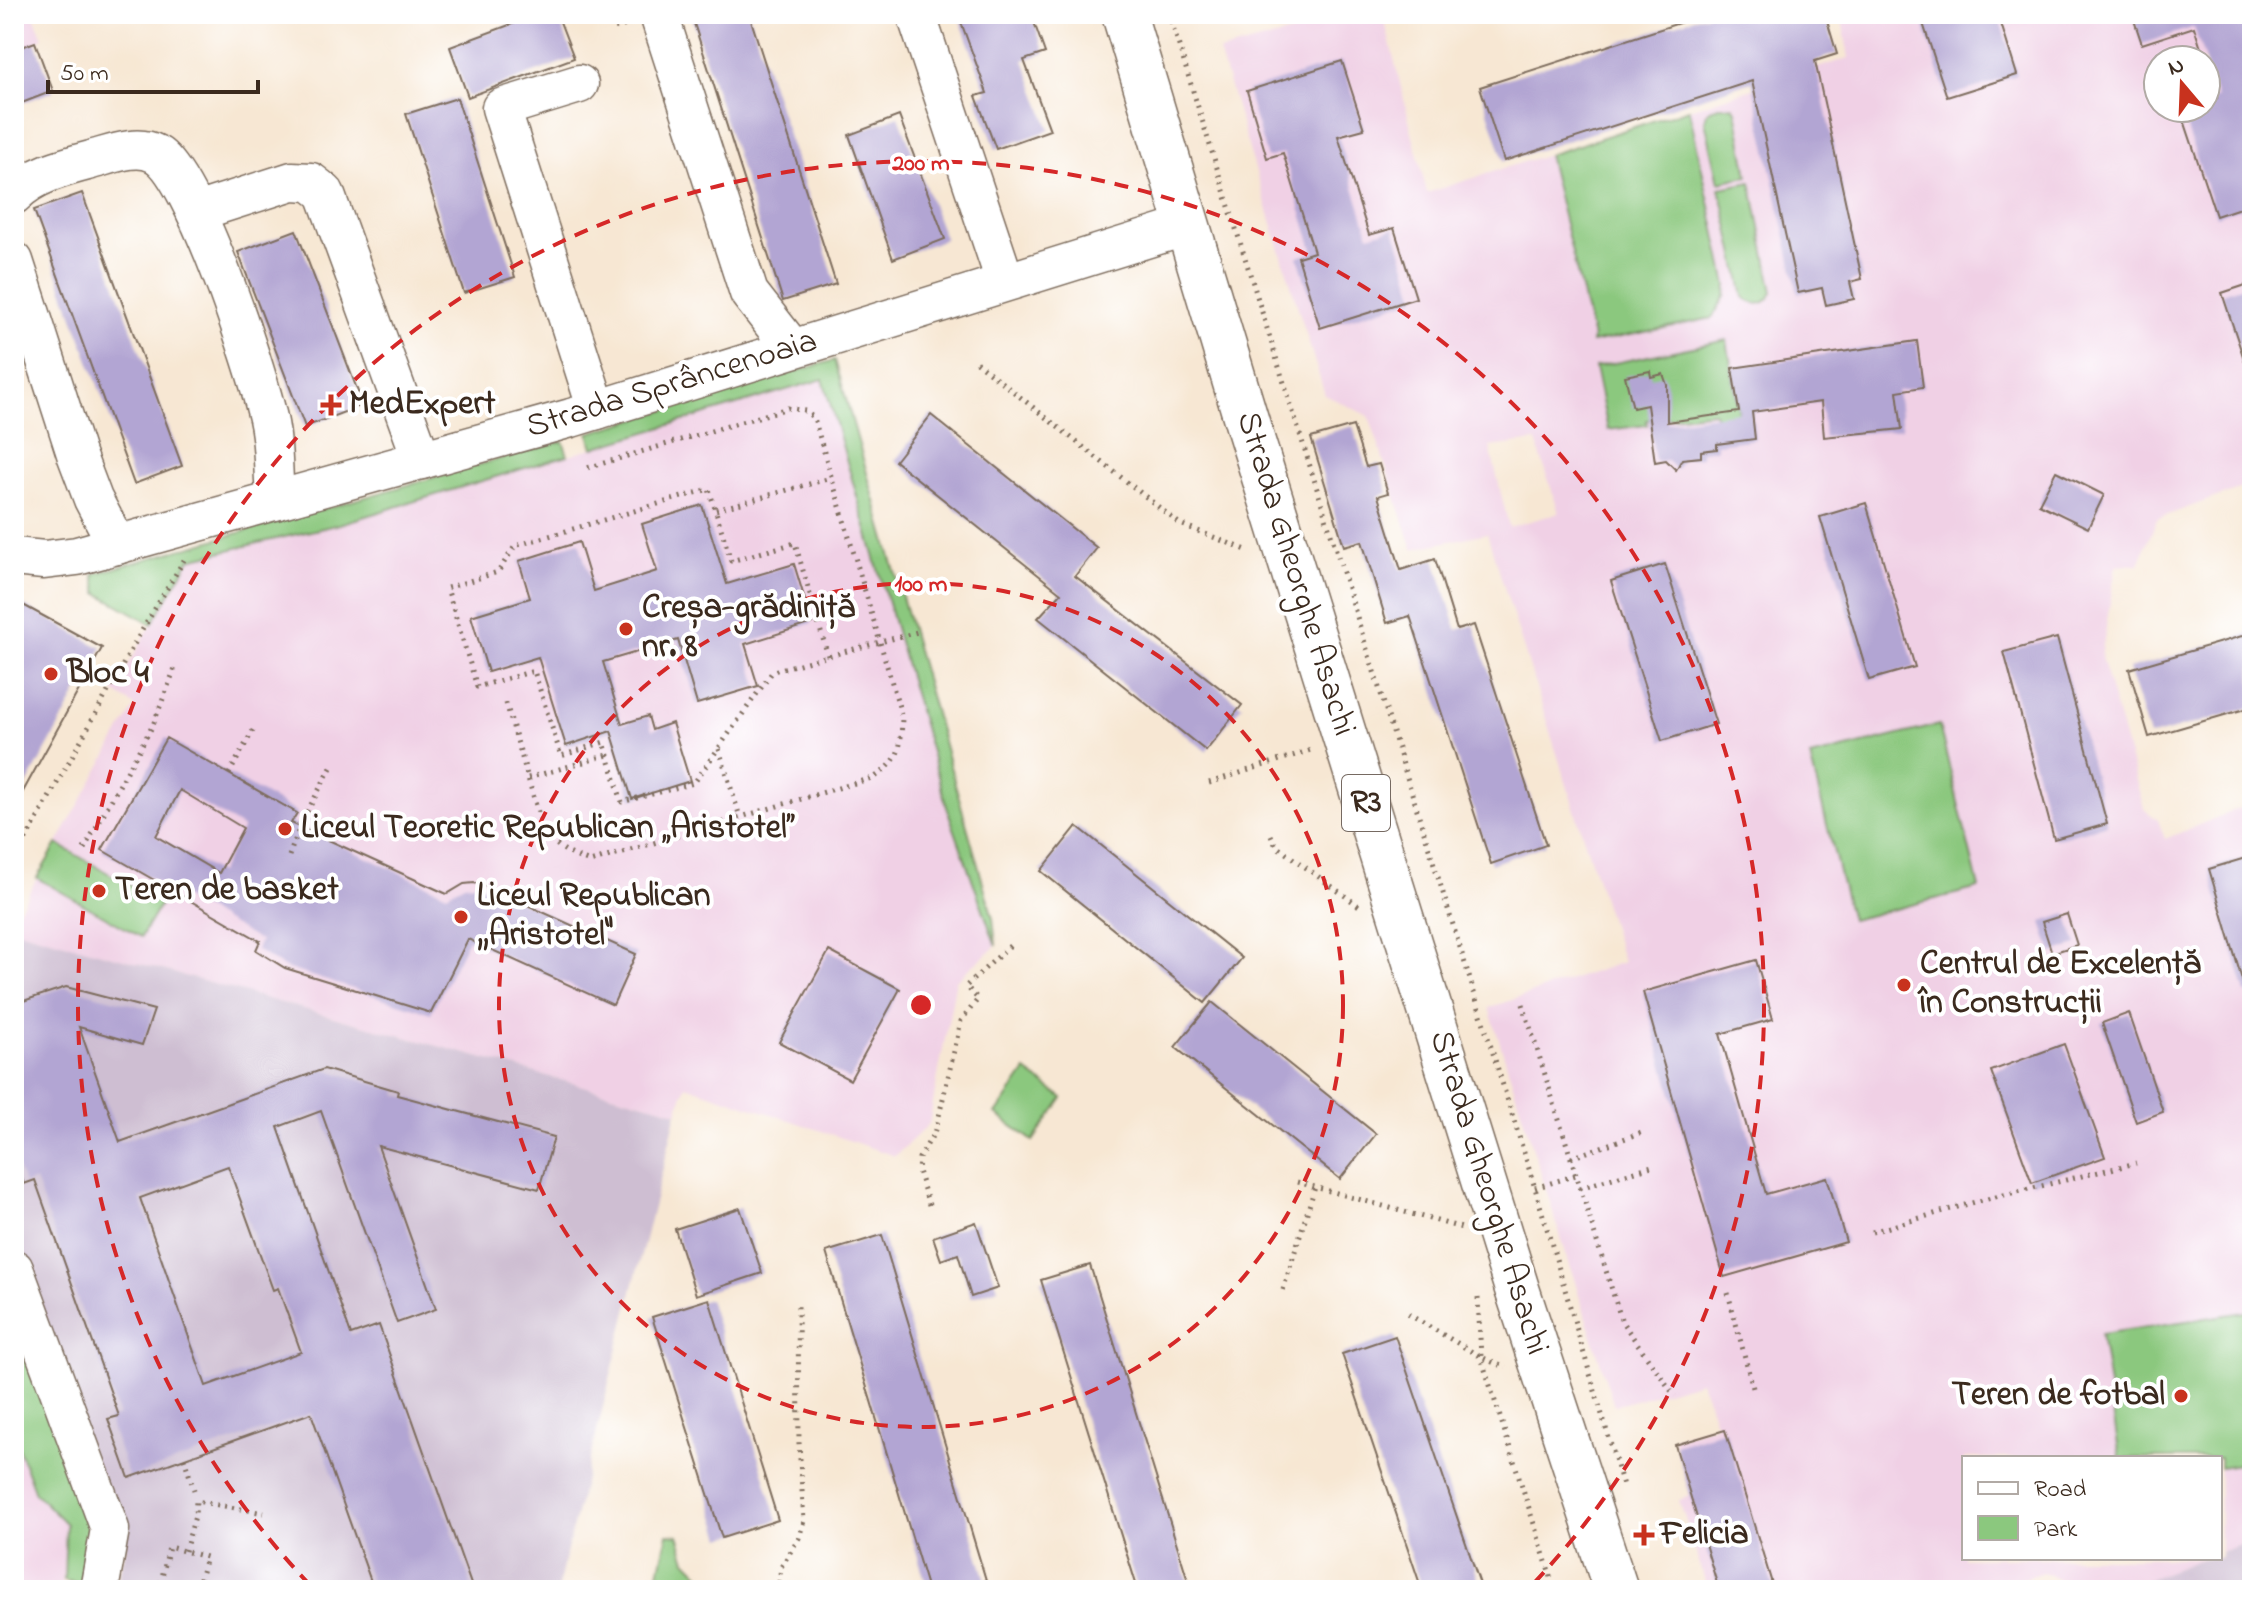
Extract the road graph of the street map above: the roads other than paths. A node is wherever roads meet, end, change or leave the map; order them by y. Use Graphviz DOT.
graph roads {
  1 [pos="916,14"];
  2 [pos="1124,14"];
  3 [pos="659,15"];
  4 [pos="579,84"];
  5 [pos="14,195"];
  6 [pos="196,212"];
  7 [pos="1187,226"];
  8 [pos="14,261"];
  9 [pos="1005,281"];
  10 [pos="792,348"];
  11 [pos="597,410"];
  12 [pos="422,460"];
  13 [pos="275,501"];
  14 [pos="117,545"];
  15 [pos="14,557"];
  16 [pos="14,1269"];
  17 [pos="99,1590"];
  18 [pos="1616,1590"];
  1 -- 9 [label="street"];
  2 -- 7 [label="main road, Strada Gheorghe Asachi / R3"];
  3 -- 10 [label="street"];
  4 -- 11 [label="street"];
  5 -- 6 [label="street"];
  6 -- 12 [label="street"];
  6 -- 13 [label="street"];
  7 -- 9 [label="street, Strada Sprâncenoaia"];
  7 -- 18 [label="main road, Strada Gheorghe Asachi / R3"];
  8 -- 14 [label="street"];
  9 -- 10 [label="street, Strada Sprâncenoaia"];
  10 -- 11 [label="street, Strada Sprâncenoaia"];
  11 -- 12 [label="street, Strada Sprâncenoaia"];
  12 -- 13 [label="street, Strada Sprâncenoaia"];
  13 -- 14 [label="street, Strada Sprâncenoaia"];
  14 -- 15 [label="street, Strada Sprâncenoaia"];
  16 -- 17 [label="street"];
}
